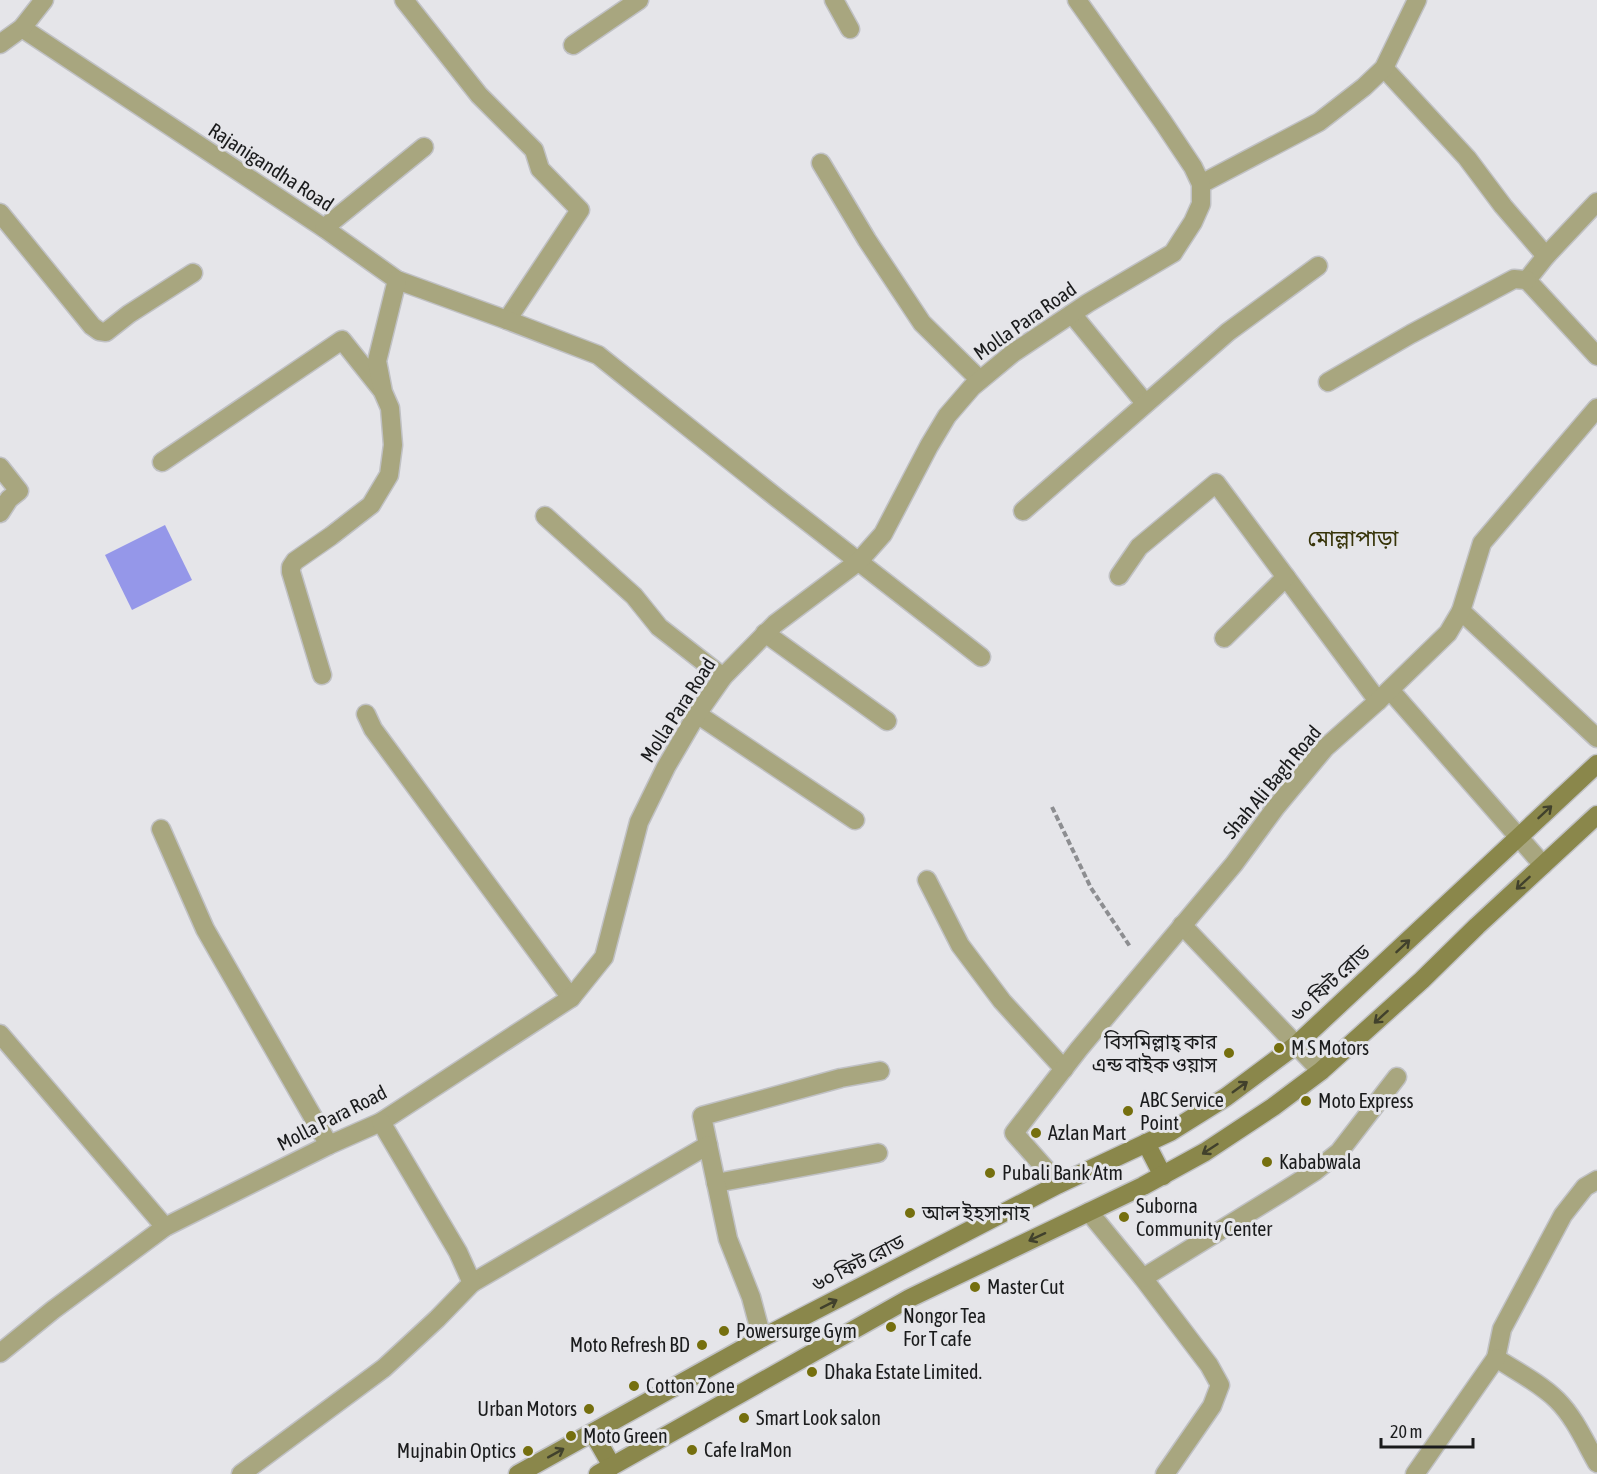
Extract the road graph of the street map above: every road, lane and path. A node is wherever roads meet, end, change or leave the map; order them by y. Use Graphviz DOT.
graph roads {
  1 [pos="44,0"];
  2 [pos="404,0"];
  3 [pos="639,0"];
  4 [pos="834,0"];
  5 [pos="1077,0"];
  6 [pos="1417,0"];
  7 [pos="22,28"];
  8 [pos="850,28"];
  9 [pos="0,44"];
  10 [pos="573,45"];
  11 [pos="1384,68"];
  12 [pos="424,147"];
  13 [pos="821,163"];
  14 [pos="1202,184"];
  15 [pos="1597,202"];
  16 [pos="0,213"];
  17 [pos="324,228"];
  18 [pos="1546,256"];
  19 [pos="1318,266"];
  20 [pos="193,273"];
  21 [pos="397,280"];
  22 [pos="1527,280"];
  23 [pos="1072,314"];
  24 [pos="507,320"];
  25 [pos="1597,356"];
  26 [pos="980,381"];
  27 [pos="1328,382"];
  28 [pos="383,392"];
  29 [pos="1145,403"];
  30 [pos="1597,408"];
  31 [pos="162,462"];
  32 [pos="0,467"];
  33 [pos="1023,511"];
  34 [pos="0,513"];
  35 [pos="545,516"];
  36 [pos="859,561"];
  37 [pos="1119,576"];
  38 [pos="1286,577"];
  39 [pos="1461,611"];
  40 [pos="765,633"];
  41 [pos="1224,638"];
  42 [pos="981,657"];
  43 [pos="322,675"];
  44 [pos="723,677"];
  45 [pos="1384,696"];
  46 [pos="366,714"];
  47 [pos="697,714"];
  48 [pos="887,722"];
  49 [pos="1597,738"];
  50 [pos="1597,764"];
  51 [pos="1052,807"];
  52 [pos="1597,815"];
  53 [pos="855,820"];
  54 [pos="160,829"];
  55 [pos="1518,837"];
  56 [pos="1543,865"];
  57 [pos="927,880"];
  58 [pos="1182,925"];
  59 [pos="1148,967"];
  60 [pos="571,998"];
  61 [pos="0,1034"];
  62 [pos="1296,1045"];
  63 [pos="1064,1069"];
  64 [pos="880,1071"];
  65 [pos="1321,1071"];
  66 [pos="1397,1077"];
  67 [pos="381,1122"];
  68 [pos="1146,1143"];
  69 [pos="329,1145"];
  70 [pos="708,1145"];
  71 [pos="878,1153"];
  72 [pos="1163,1176"];
  73 [pos="1597,1180"];
  74 [pos="716,1183"];
  75 [pos="1059,1184"];
  76 [pos="1089,1212"];
  77 [pos="165,1227"];
  78 [pos="1143,1278"];
  79 [pos="472,1283"];
  80 [pos="762,1338"];
  81 [pos="0,1353"];
  82 [pos="1496,1358"];
  83 [pos="593,1433"];
  84 [pos="1597,1463"];
  85 [pos="605,1470"];
  86 [pos="241,1474"];
  87 [pos="518,1474"];
  88 [pos="1165,1474"];
  89 [pos="1415,1474"];
  1 -- 7 [label="street"];
  2 -- 24 [label="street"];
  3 -- 10 [label="street"];
  4 -- 8 [label="street"];
  5 -- 14 [label="street"];
  6 -- 11 [label="street"];
  7 -- 9 [label="street"];
  7 -- 17 [label="street, Rajanigandha Road"];
  11 -- 14 [label="street"];
  11 -- 18 [label="street"];
  12 -- 17 [label="street"];
  13 -- 26 [label="street"];
  14 -- 23 [label="street, Molla Para Road"];
  15 -- 18 [label="street"];
  16 -- 20 [label="street"];
  17 -- 21 [label="street, Rajanigandha Road"];
  18 -- 22 [label="street"];
  19 -- 29 [label="street"];
  21 -- 24 [label="street, Rajanigandha Road"];
  21 -- 28 [label="street"];
  22 -- 25 [label="street"];
  22 -- 27 [label="street"];
  23 -- 26 [label="street, Molla Para Road"];
  23 -- 29 [label="street"];
  24 -- 36 [label="street, Rajanigandha Road"];
  26 -- 36 [label="street, Molla Para Road"];
  28 -- 31 [label="street"];
  28 -- 43 [label="street"];
  29 -- 33 [label="street"];
  30 -- 39 [label="street, Shah Ali Bagh Road"];
  32 -- 34 [label="street"];
  35 -- 44 [label="street"];
  36 -- 40 [label="street, Molla Para Road"];
  36 -- 42 [label="street, Rajanigandha Road"];
  37 -- 38 [label="street"];
  38 -- 41 [label="street"];
  38 -- 45 [label="street"];
  39 -- 45 [label="street, Shah Ali Bagh Road"];
  39 -- 49 [label="street"];
  40 -- 44 [label="street, Molla Para Road"];
  40 -- 48 [label="street"];
  44 -- 47 [label="street, Molla Para Road"];
  45 -- 55 [label="street"];
  45 -- 58 [label="street, Shah Ali Bagh Road"];
  46 -- 60 [label="street"];
  47 -- 53 [label="street"];
  47 -- 60 [label="street, Molla Para Road"];
  55 -- 50 [label="street, ৬০ ফিট রোড, one-way"];
  51 -- 59 [label="path"];
  52 -- 56 [label="street"];
  54 -- 69 [label="street"];
  55 -- 56 [label="street"];
  62 -- 55 [label="street, ৬০ ফিট রোড, one-way"];
  56 -- 65 [label="street, one-way"];
  57 -- 63 [label="street"];
  58 -- 59 [label="street, Shah Ali Bagh Road"];
  58 -- 62 [label="street"];
  59 -- 63 [label="street, Shah Ali Bagh Road"];
  60 -- 67 [label="street, Molla Para Road"];
  61 -- 77 [label="street"];
  62 -- 65 [label="street"];
  68 -- 62 [label="street, ৬০ ফিট রোড, one-way"];
  63 -- 75 [label="street, Shah Ali Bagh Road"];
  64 -- 70 [label="street"];
  65 -- 72 [label="street, one-way"];
  66 -- 78 [label="street"];
  67 -- 69 [label="street, Molla Para Road"];
  67 -- 79 [label="street"];
  68 -- 72 [label="street"];
  68 -- 75 [label="street, ৬০ ফিট রোড"];
  69 -- 77 [label="street, Molla Para Road"];
  70 -- 74 [label="street"];
  70 -- 79 [label="street"];
  71 -- 74 [label="street"];
  72 -- 76 [label="street"];
  73 -- 82 [label="street"];
  74 -- 80 [label="street"];
  80 -- 75 [label="street, ৬০ ফিট রোড, one-way"];
  76 -- 78 [label="street"];
  76 -- 85 [label="street, one-way"];
  77 -- 81 [label="street, Molla Para Road"];
  78 -- 88 [label="street"];
  79 -- 86 [label="street"];
  80 -- 83 [label="street, ৬০ ফিট রোড"];
  82 -- 84 [label="street"];
  82 -- 89 [label="street"];
  83 -- 85 [label="street"];
  87 -- 83 [label="street, ৬০ ফিট রোড, one-way"];
}
